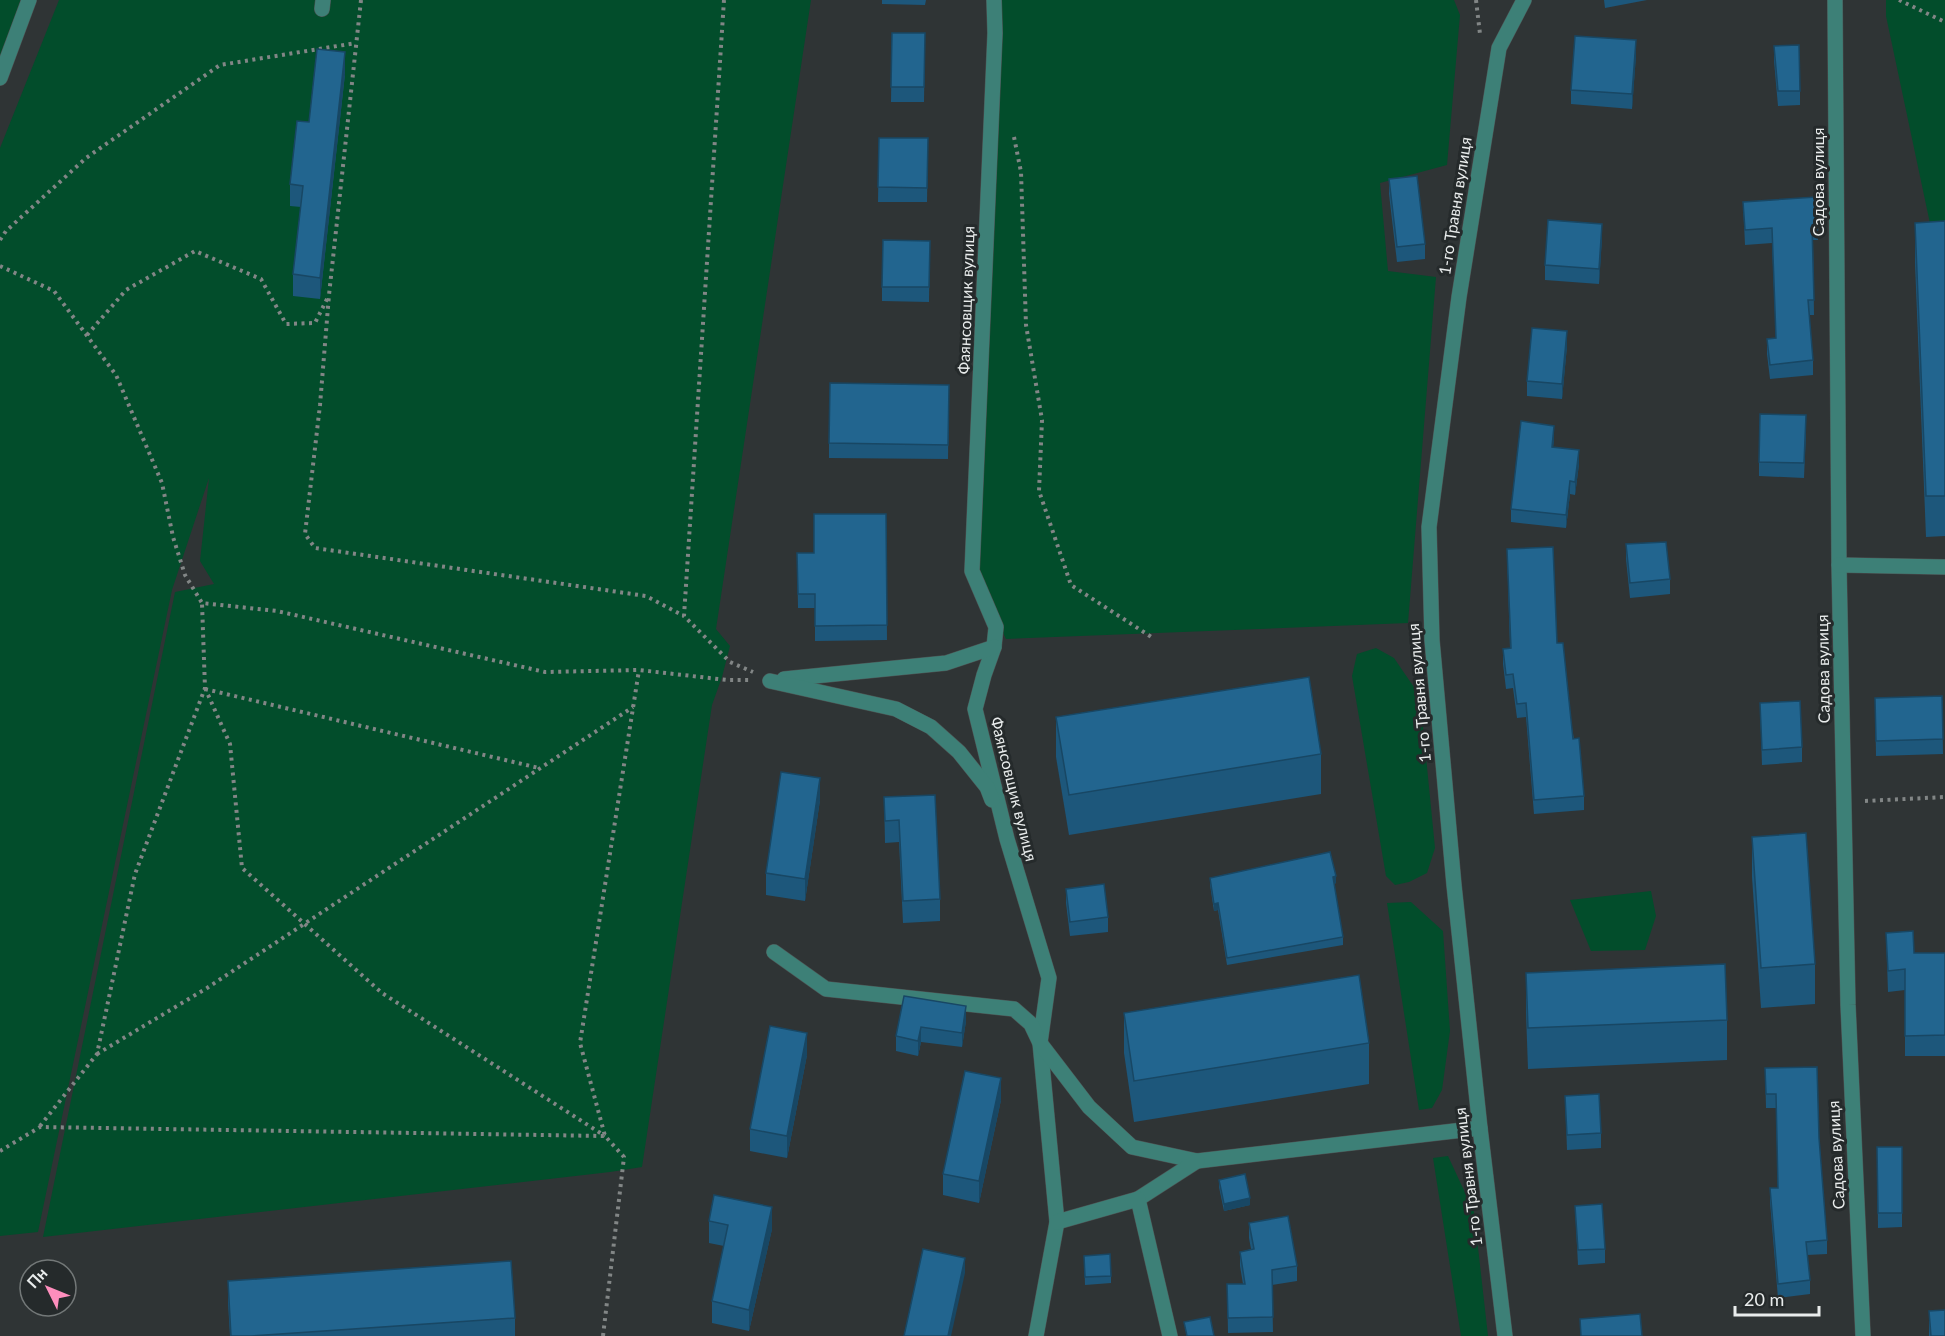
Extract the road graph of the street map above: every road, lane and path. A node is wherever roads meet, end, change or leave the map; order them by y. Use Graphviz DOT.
graph roads {
  1 [pos="28,0"];
  2 [pos="361,0"];
  3 [pos="724,0"];
  4 [pos="994,0"];
  5 [pos="1524,0"];
  6 [pos="1834,0"];
  7 [pos="1899,0"];
  8 [pos="1945,22"];
  9 [pos="356,43"];
  10 [pos="0,78"];
  11 [pos="1012,126"];
  12 [pos="0,240"];
  13 [pos="0,266"];
  14 [pos="328,295"];
  15 [pos="87,334"];
  16 [pos="1839,565"];
  17 [pos="1945,567"];
  18 [pos="202,603"];
  19 [pos="684,616"];
  20 [pos="1153,638"];
  21 [pos="994,647"];
  22 [pos="639,670"];
  23 [pos="727,680"];
  24 [pos="770,681"];
  25 [pos="204,688"];
  26 [pos="634,706"];
  27 [pos="540,768"];
  28 [pos="1945,797"];
  29 [pos="1844,802"];
  30 [pos="1007,839"];
  31 [pos="304,924"];
  32 [pos="774,952"];
  33 [pos="1040,1042"];
  34 [pos="97,1054"];
  35 [pos="40,1127"];
  36 [pos="1480,1128"];
  37 [pos="605,1136"];
  38 [pos="0,1151"];
  39 [pos="1197,1161"];
  40 [pos="1138,1199"];
  41 [pos="1058,1222"];
  42 [pos="603,1336"];
  43 [pos="1036,1336"];
  44 [pos="1170,1336"];
  45 [pos="1505,1336"];
  46 [pos="1863,1336"];
  1 -- 10 [label="street"];
  2 -- 9 [label="path"];
  3 -- 19 [label="path"];
  4 -- 21 [label="street, Фаянсовщик вулиця"];
  5 -- 36 [label="street, 1-го Травня вулиця"];
  6 -- 16 [label="street, Садова вулиця"];
  7 -- 8 [label="path"];
  9 -- 12 [label="path"];
  9 -- 14 [label="path"];
  11 -- 20 [label="path"];
  13 -- 15 [label="path"];
  14 -- 15 [label="path"];
  14 -- 19 [label="path"];
  15 -- 18 [label="path"];
  16 -- 17 [label="street"];
  16 -- 29 [label="street, Садова вулиця"];
  18 -- 22 [label="path"];
  18 -- 25 [label="path"];
  19 -- 24 [label="path"];
  21 -- 24 [label="street"];
  21 -- 30 [label="street, Фаянсовщик вулиця"];
  22 -- 23 [label="path"];
  22 -- 26 [label="path"];
  24 -- 30 [label="street"];
  25 -- 27 [label="path"];
  25 -- 31 [label="path"];
  25 -- 34 [label="path"];
  26 -- 27 [label="path"];
  26 -- 37 [label="path"];
  27 -- 31 [label="path"];
  28 -- 29 [label="path"];
  29 -- 46 [label="street, Садова вулиця"];
  30 -- 33 [label="street, Фаянсовщик вулиця"];
  31 -- 34 [label="path"];
  31 -- 37 [label="path"];
  32 -- 33 [label="street"];
  33 -- 39 [label="street"];
  33 -- 41 [label="street, Фаянсовщик вулиця"];
  34 -- 35 [label="path"];
  35 -- 37 [label="path"];
  35 -- 38 [label="path"];
  36 -- 39 [label="street"];
  36 -- 45 [label="street, 1-го Травня вулиця"];
  37 -- 42 [label="path"];
  39 -- 40 [label="street"];
  40 -- 41 [label="street"];
  40 -- 44 [label="street"];
  41 -- 43 [label="street, Фаянсовщик вулиця"];
}
